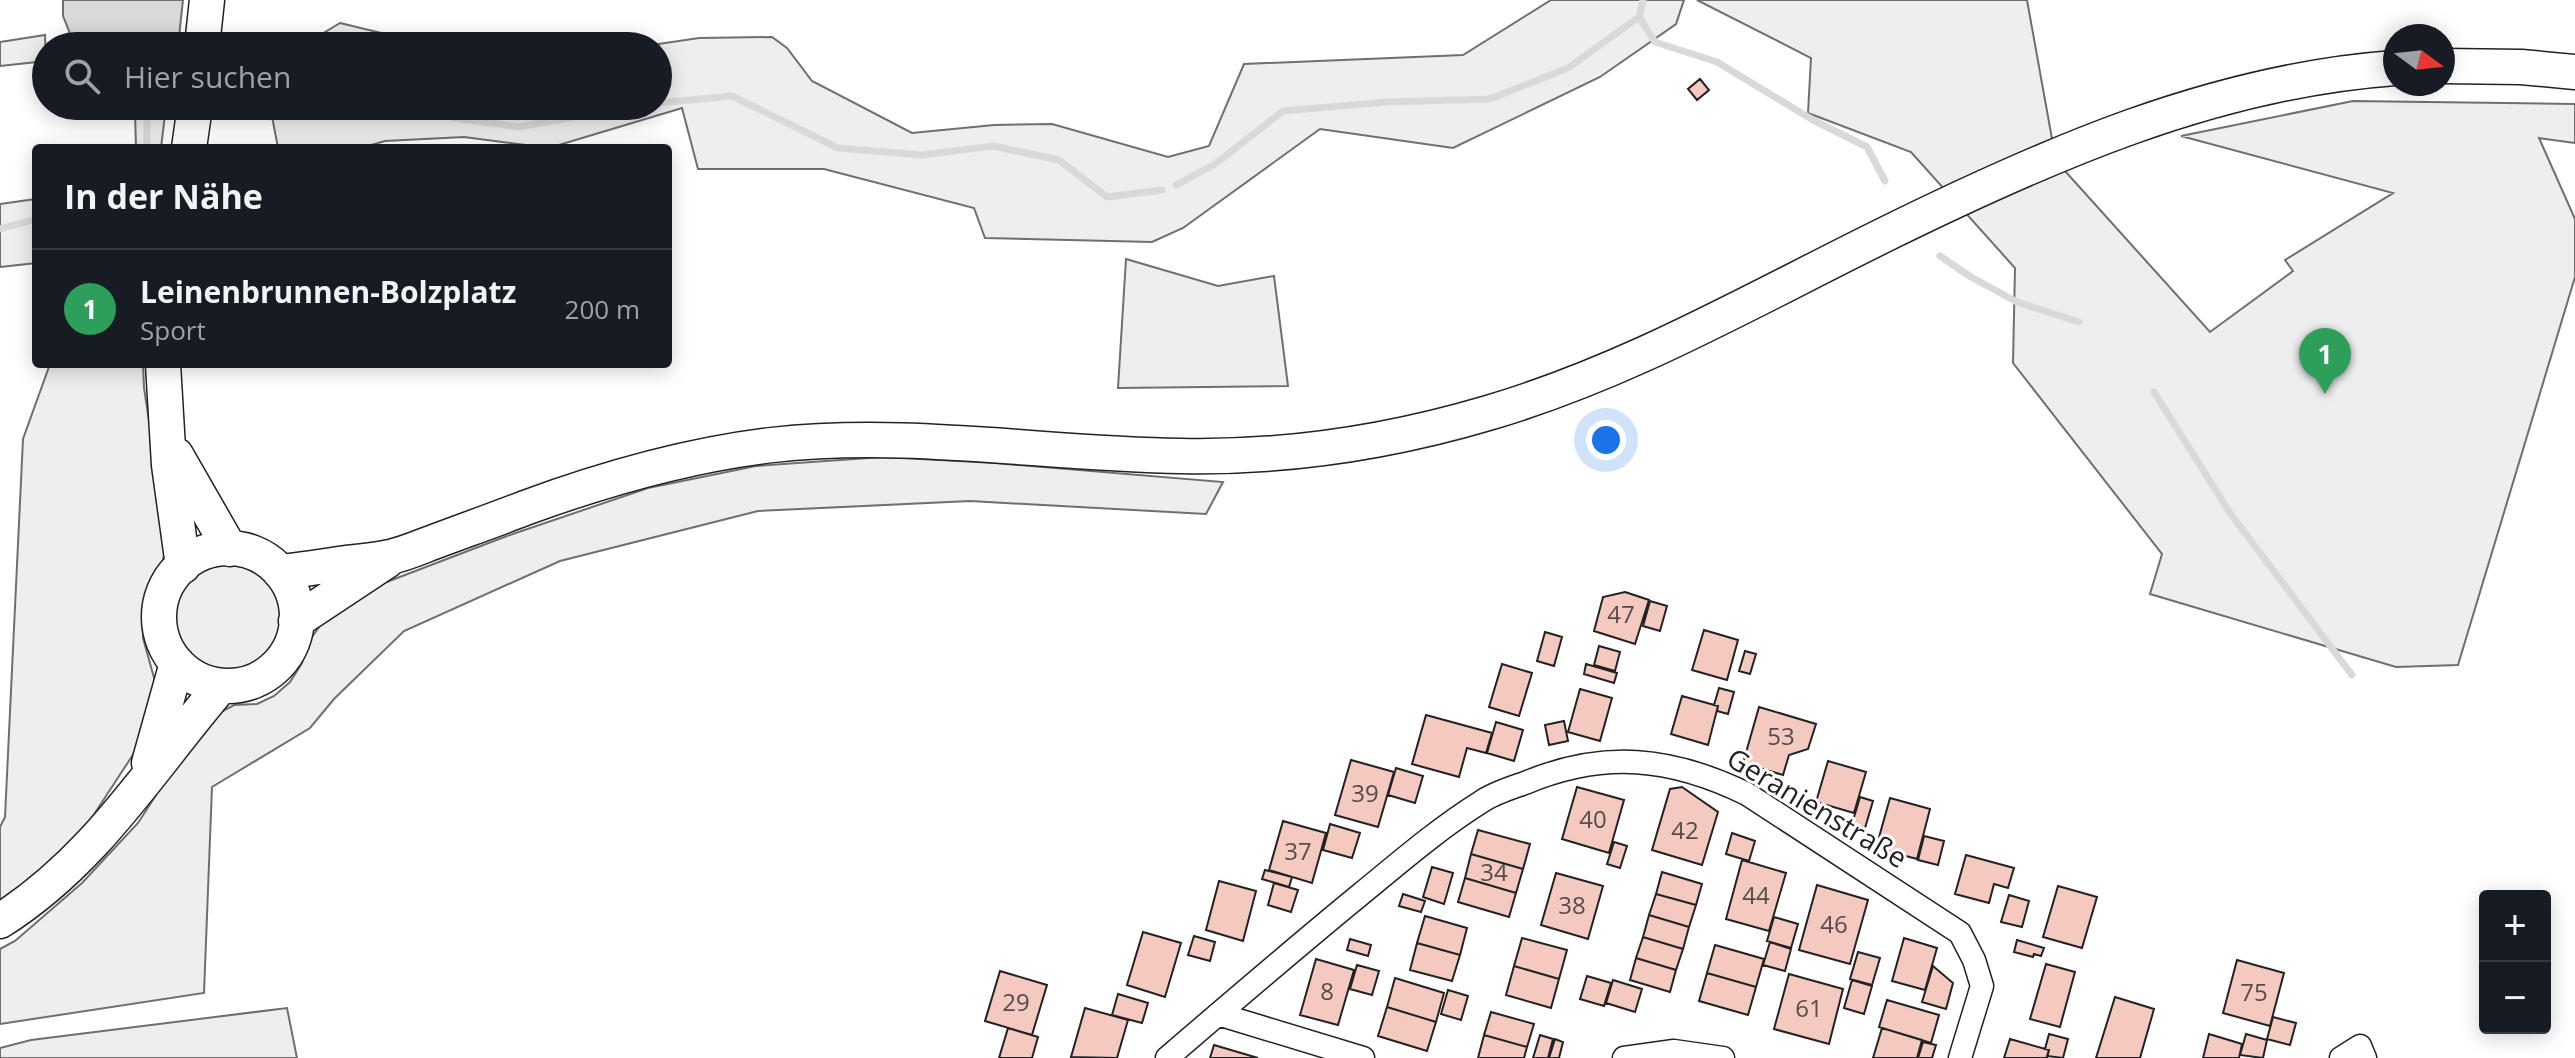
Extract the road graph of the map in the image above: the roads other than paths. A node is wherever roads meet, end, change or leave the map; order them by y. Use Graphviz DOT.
graph roads {
  1 [pos="2455,66"];
  2 [pos="2383,69"];
  3 [pos="2575,72"];
  4 [pos="193,120"];
  5 [pos="190,144"];
  6 [pos="163,368"];
  7 [pos="168,440"];
  8 [pos="230,549"];
  9 [pos="391,557"];
  10 [pos="183,566"];
  11 [pos="280,572"];
  12 [pos="296,621"];
  13 [pos="177,663"];
  14 [pos="221,686"];
  15 [pos="143,782"];
  16 [pos="0,921"];
  17 [pos="1218,1014"];
  18 [pos="1167,1058"];
  19 [pos="1363,1058"];
  20 [pos="1624,1058"];
  21 [pos="1723,1058"];
  22 [pos="1960,1058"];
  1 -- 3 [label="main road"];
  2 -- 9 [label="main road"];
  4 -- 5 [label="main road"];
  6 -- 7 [label="main road"];
  7 -- 8 [label="main road"];
  7 -- 10 [label="main road"];
  8 -- 10 [label="main road"];
  8 -- 11 [label="main road"];
  9 -- 11 [label="main road"];
  9 -- 12 [label="main road"];
  10 -- 13 [label="main road"];
  11 -- 12 [label="main road"];
  12 -- 14 [label="main road"];
  13 -- 14 [label="main road"];
  13 -- 15 [label="main road"];
  14 -- 15 [label="main road"];
  15 -- 16 [label="main road"];
  17 -- 18 [label="street, Geranienstraße"];
  17 -- 19 [label="street"];
  17 -- 22 [label="street, Geranienstraße"];
  20 -- 21 [label="street"];
}
